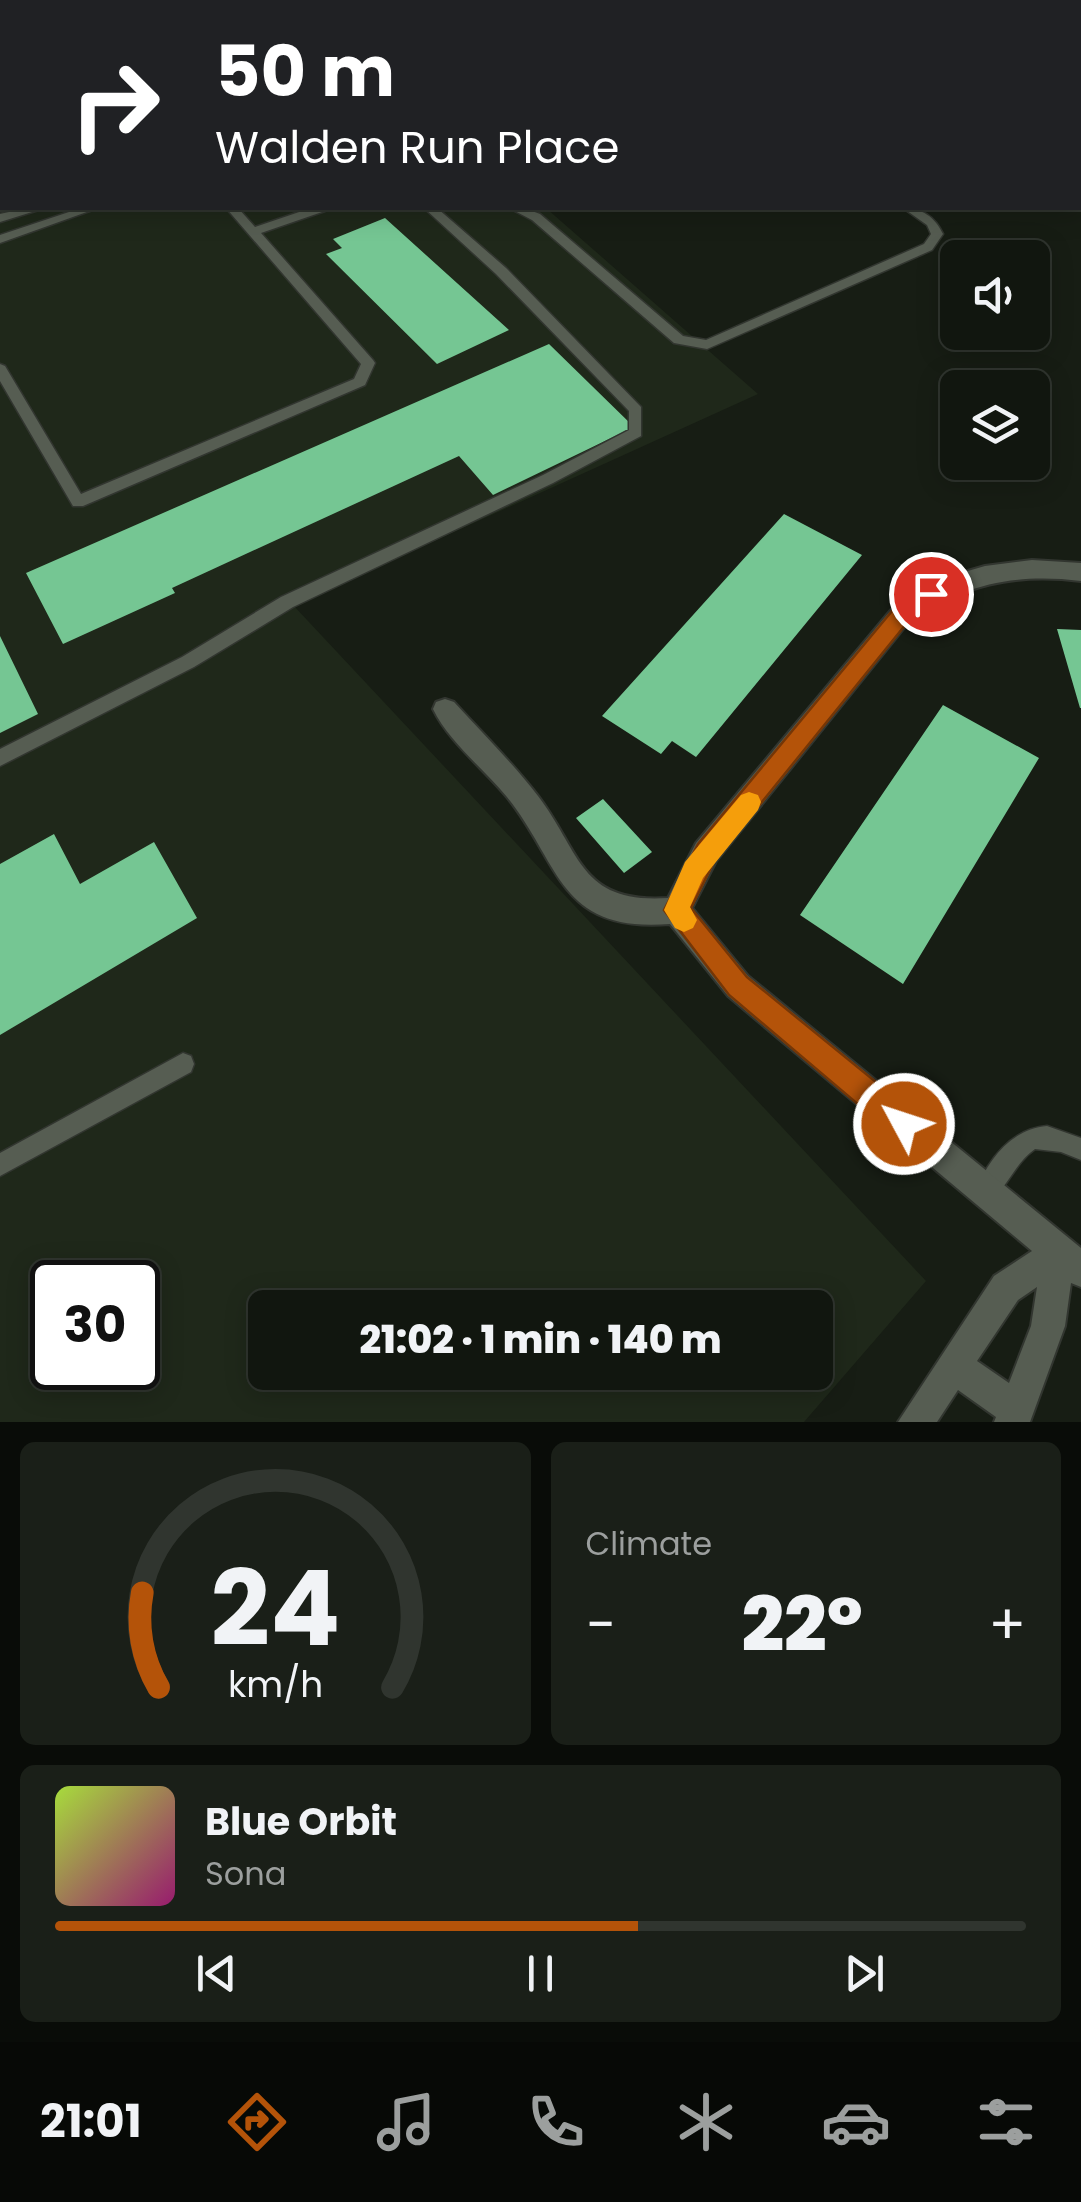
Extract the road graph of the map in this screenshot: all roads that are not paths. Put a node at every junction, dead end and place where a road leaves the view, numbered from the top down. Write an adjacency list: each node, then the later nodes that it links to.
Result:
1 (31, 210): 10 (lane)
2 (86, 210): 12 (lane)
3 (234, 210): 11 (lane)
4 (315, 210): 11 (lane)
5 (432, 210): 16 (lane)
6 (520, 210): 9 (lane)
7 (548, 210): 9 (lane)
8 (912, 210): 9 (lane)
9 (536, 217)
10 (0, 218)
11 (253, 232): 13 (lane)
12 (0, 239)
13 (0, 369)
14 (1081, 572): 17 (street)
15 (446, 709): 17 (street)
16 (0, 758)
17 (676, 910): 21 (street)
18 (182, 1064): 20 (lane)
19 (1081, 1148): 21 (lane)
20 (0, 1165)
21 (986, 1192): 22 (street)
22 (1070, 1262): 23 (street); 24 (street)
23 (953, 1365): 24 (street); 25 (street)
24 (1014, 1416)
25 (916, 1422)

